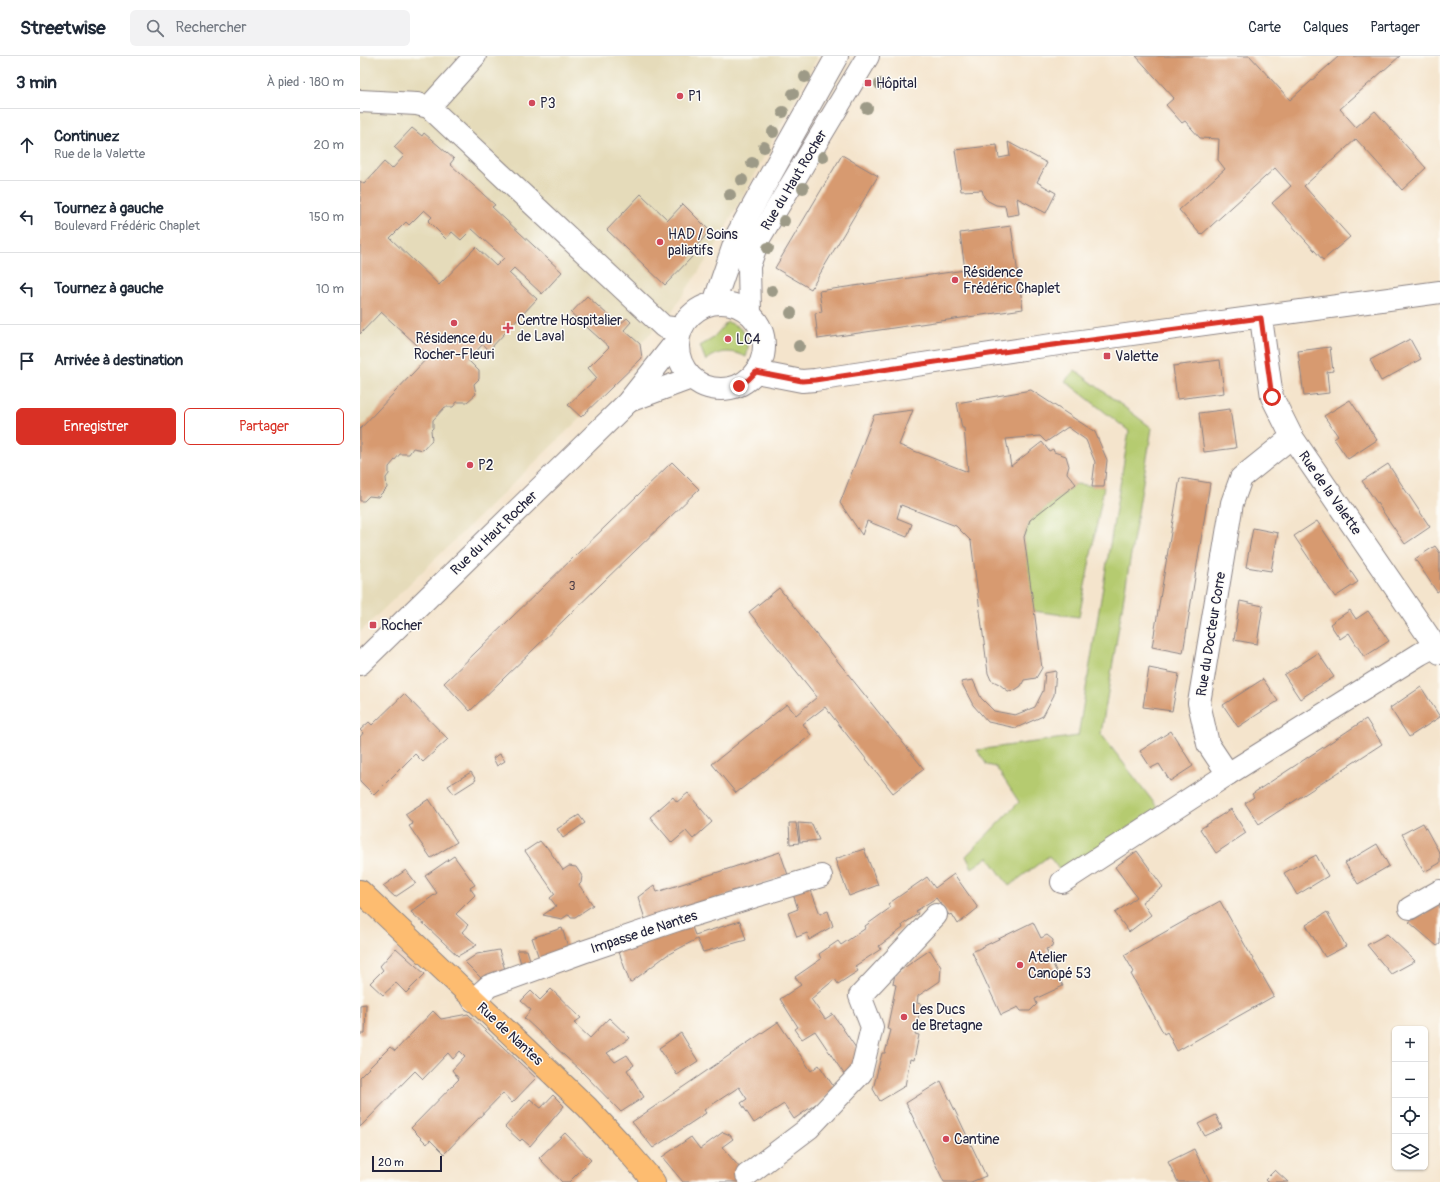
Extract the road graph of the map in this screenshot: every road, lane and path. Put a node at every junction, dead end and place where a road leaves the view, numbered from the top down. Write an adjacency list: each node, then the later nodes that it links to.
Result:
1 (475, 56): 5 (street)
2 (837, 56): 6 (street, Rue du Haut Rocher)
3 (868, 56): 7 (street, Rue du Haut Rocher)
4 (360, 101): 5 (street)
5 (429, 107): 12 (street)
6 (796, 129): 7 (street); 9 (street, Rue du Haut Rocher)
7 (824, 131): 10 (street, Rue du Haut Rocher)
8 (1440, 292): 11 (street)
9 (714, 303): 10 (street); 12 (street)
10 (750, 313): 13 (street)
11 (1261, 318): 13 (street); 16 (street, Rue de la Valette)
12 (680, 334): 14 (street); 15 (street, Rue du Haut Rocher)
13 (756, 372): 14 (street)
14 (691, 378): 15 (street, Rue du Haut Rocher)
15 (628, 402): 18 (street, Rue du Haut Rocher)
16 (1292, 437): 17 (street, Rue de la Valette); 19 (street, Rue du Docteur Corre)
17 (1438, 649): 19 (street)
18 (360, 664)
19 (1228, 774): 21 (street)
20 (821, 876): 26 (street, Impasse de Nantes)
21 (1062, 882)
22 (1440, 890): 24 (street)
23 (360, 892): 26 (main road, Rue de Nantes)
24 (1410, 908)
25 (936, 915): 27 (street)
26 (473, 1000): 28 (main road, Rue de Nantes)
27 (747, 1175)
28 (654, 1182)

